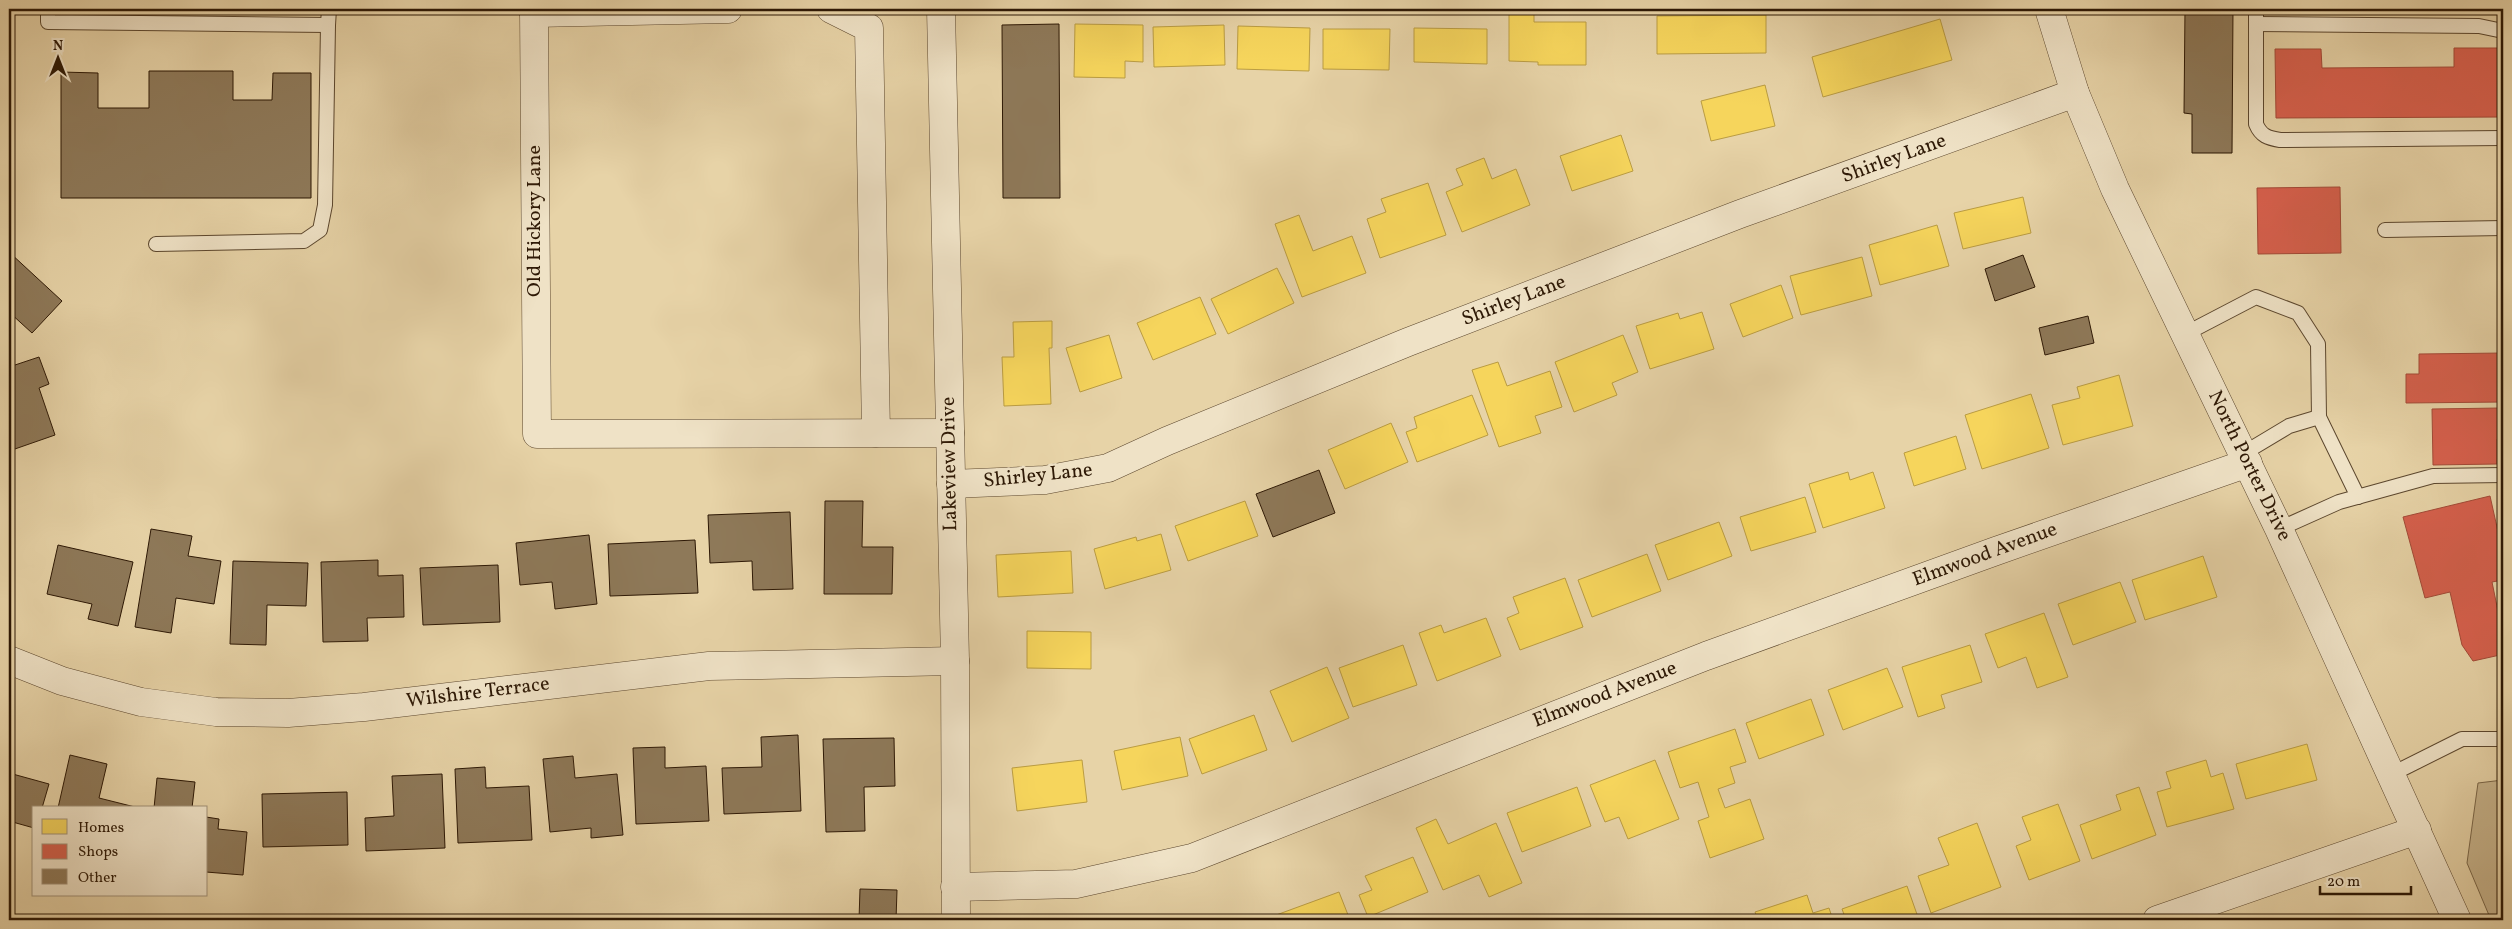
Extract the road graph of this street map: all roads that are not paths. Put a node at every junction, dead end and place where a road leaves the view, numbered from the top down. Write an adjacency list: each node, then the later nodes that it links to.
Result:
1 (48, 9): 10 (lane)
2 (329, 9): 10 (lane)
3 (728, 9): 8 (street)
4 (831, 9): 20 (street)
5 (941, 9): 19 (street, Lakeview Drive)
6 (2050, 9): 12 (street, North Porter Drive)
7 (2256, 9): 9 (lane)
8 (534, 11): 20 (street, Old Hickory Lane)
9 (2256, 24): 11 (lane); 13 (lane)
10 (328, 25): 16 (lane)
11 (2503, 31)
12 (2075, 94): 17 (street, North Porter Drive); 23 (street, Shirley Lane)
13 (2503, 138)
14 (2503, 228): 15 (lane)
15 (2385, 230)
16 (156, 244)
17 (2185, 334): 18 (lane); 21 (street, North Porter Drive)
18 (2319, 417): 21 (lane); 24 (lane)
19 (950, 432): 20 (street); 23 (street, Lakeview Drive)
20 (876, 433)
21 (2246, 458): 25 (street, North Porter Drive); 31 (street, Elmwood Avenue)
22 (2503, 475): 24 (lane)
23 (951, 484): 27 (street, Lakeview Drive)
24 (2358, 497): 25 (lane)
25 (2279, 529): 29 (street, North Porter Drive)
26 (9, 660): 27 (street, Wilshire Terrace)
27 (954, 662): 31 (street, Lakeview Drive)
28 (2503, 738): 29 (lane)
29 (2392, 774): 30 (street, North Porter Drive)
30 (2417, 830): 33 (street); 34 (street, North Porter Drive)
31 (955, 887): 32 (street, Lakeview Drive)
32 (956, 920)
33 (2157, 920)
34 (2457, 920)

